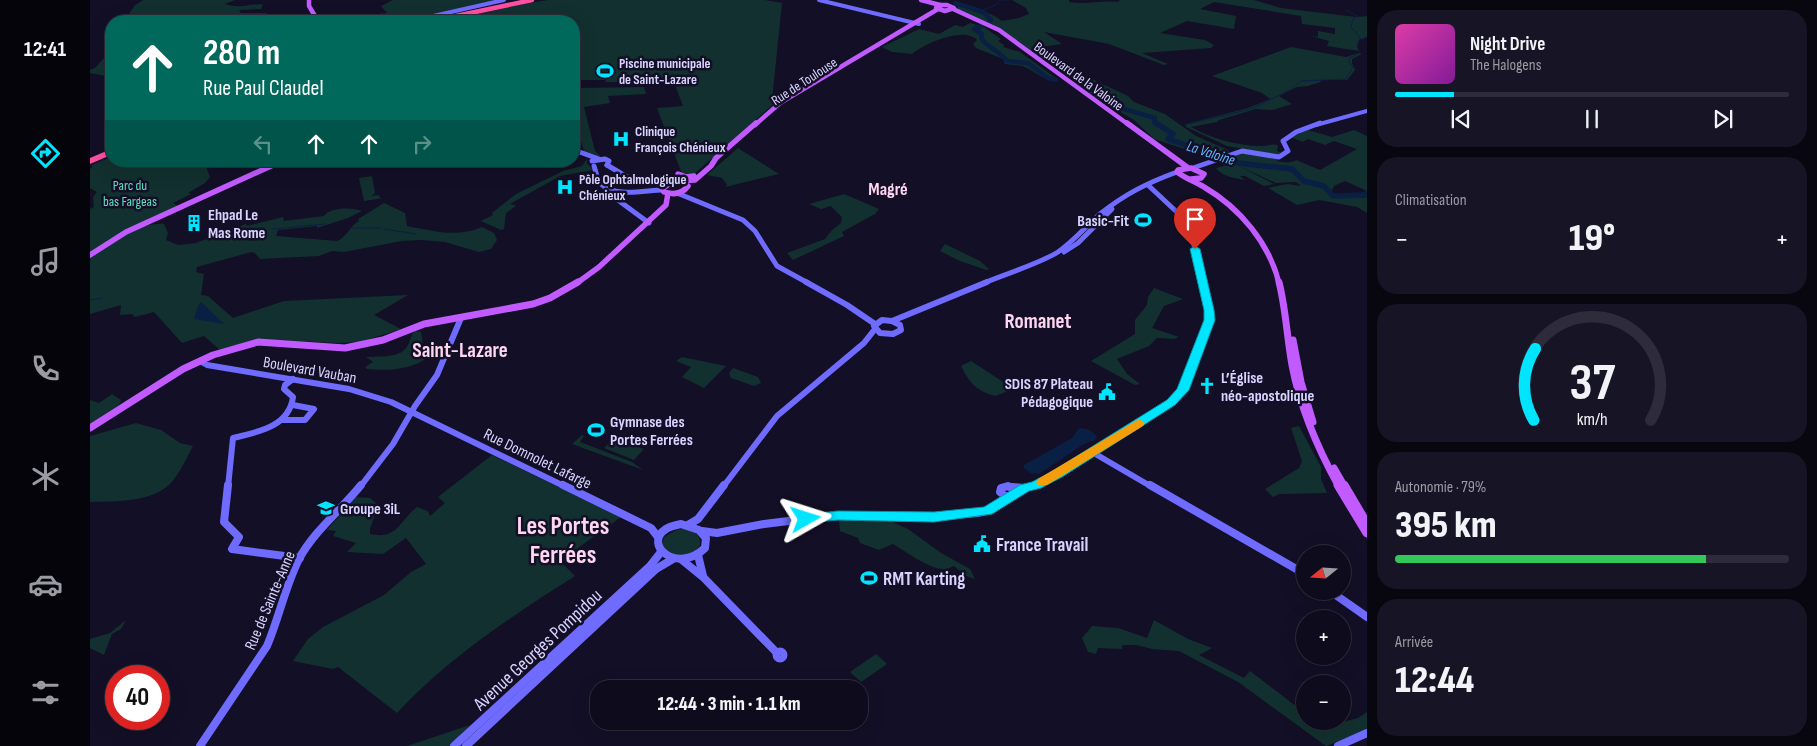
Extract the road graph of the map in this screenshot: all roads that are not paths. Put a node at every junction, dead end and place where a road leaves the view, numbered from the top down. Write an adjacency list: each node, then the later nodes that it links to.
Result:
1 (308, 0): 10 (main road)
2 (504, 0): 11 (street)
3 (524, 0): 12 (highway)
4 (532, 0): 13 (highway)
5 (819, 0): 14 (street)
6 (921, 0): 8 (main road)
7 (953, 5): 8 (main road); 9 (main road, Rue de Toulouse); 26 (main road, Boulevard de la Valoine)
8 (939, 6): 9 (main road, Rue de Toulouse); 14 (main road, Rue de Toulouse)
9 (945, 10): 14 (main road, Rue de Toulouse); 27 (main road, Boulevard de la Valoine)
10 (312, 15)
11 (437, 15)
12 (454, 15)
13 (461, 15)
14 (917, 23): 15 (main road, Rue de Toulouse)
15 (872, 50): 21 (main road, Rue de Toulouse); 32 (main road, Rue de Toulouse)
16 (1367, 111): 28 (street)
17 (580, 152): 18 (street)
18 (588, 155): 20 (street); 23 (street)
19 (105, 157): 22 (highway)
20 (599, 159): 23 (street); 24 (street)
21 (712, 162): 29 (main road); 32 (main road, Rue de Toulouse)
22 (90, 163)
23 (593, 163): 24 (street); 34 (street)
24 (607, 165): 31 (street)
25 (269, 167): 40 (main road)
26 (1190, 168): 27 (main road); 28 (main road)
27 (1179, 170): 30 (main road, Boulevard de la Valoine); 41 (street)
28 (1202, 172): 30 (main road); 62 (main road)
29 (678, 174)
30 (1188, 178): 33 (street); 66 (main road, Boulevard de la Valoine)
31 (666, 184): 32 (main road); 36 (main road)
32 (685, 186): 36 (main road); 38 (street)
33 (1149, 186): 41 (street); 57 (street)
34 (605, 187): 35 (street); 37 (street)
35 (617, 190): 36 (street); 37 (street)
36 (670, 193): 38 (street); 39 (main road)
37 (614, 196): 39 (street)
38 (688, 197): 43 (street)
39 (651, 221): 44 (main road)
40 (90, 255)
41 (999, 276): 42 (street)
42 (916, 312): 46 (street); 47 (street)
43 (866, 317): 45 (street); 48 (street)
44 (461, 318): 51 (main road); 54 (street, Rue de Sainte-Anne)
45 (882, 320): 46 (street); 48 (street)
46 (892, 320): 47 (street)
47 (900, 325): 49 (street)
48 (875, 327): 49 (street); 50 (street)
49 (886, 334): 50 (street)
50 (864, 343): 60 (street)
51 (200, 360): 52 (street, Boulevard Vauban); 56 (main road)
52 (293, 380): 53 (street); 54 (street, Boulevard Vauban)
53 (293, 405): 55 (street); 55 (street)
54 (412, 411): 63 (street, Rue Domnolet Lafarge); 72 (street, Rue de Sainte-Anne)
55 (282, 420): 72 (street)
56 (90, 428)
57 (1092, 452): 58 (street); 74 (street)
58 (1013, 492): 59 (street); 59 (street)
59 (1000, 501): 67 (street)
60 (698, 519): 61 (street); 65 (street)
61 (688, 524): 64 (street); 65 (street)
62 (1367, 524)
63 (651, 528): 64 (street, Rue Domnolet Lafarge); 68 (street, Rue Domnolet Lafarge)
64 (667, 528): 68 (street)
65 (701, 530): 67 (street); 69 (street)
66 (1367, 532)
67 (717, 533): 69 (street)
68 (658, 537): 70 (street)
69 (707, 542): 71 (street)
70 (661, 552): 73 (street); 81 (street, Avenue Georges Pompidou)
71 (698, 555): 73 (street); 75 (street)
72 (300, 558): 80 (street, Rue de Sainte-Anne)
73 (677, 559): 75 (street); 82 (street, Avenue Georges Pompidou)
74 (1296, 569)
75 (704, 578): 78 (street)
76 (1343, 600): 77 (street)
77 (1367, 617)
78 (777, 652)
79 (1367, 734): 83 (street)
80 (200, 746)
81 (454, 746)
82 (466, 746)
83 (1338, 746)

